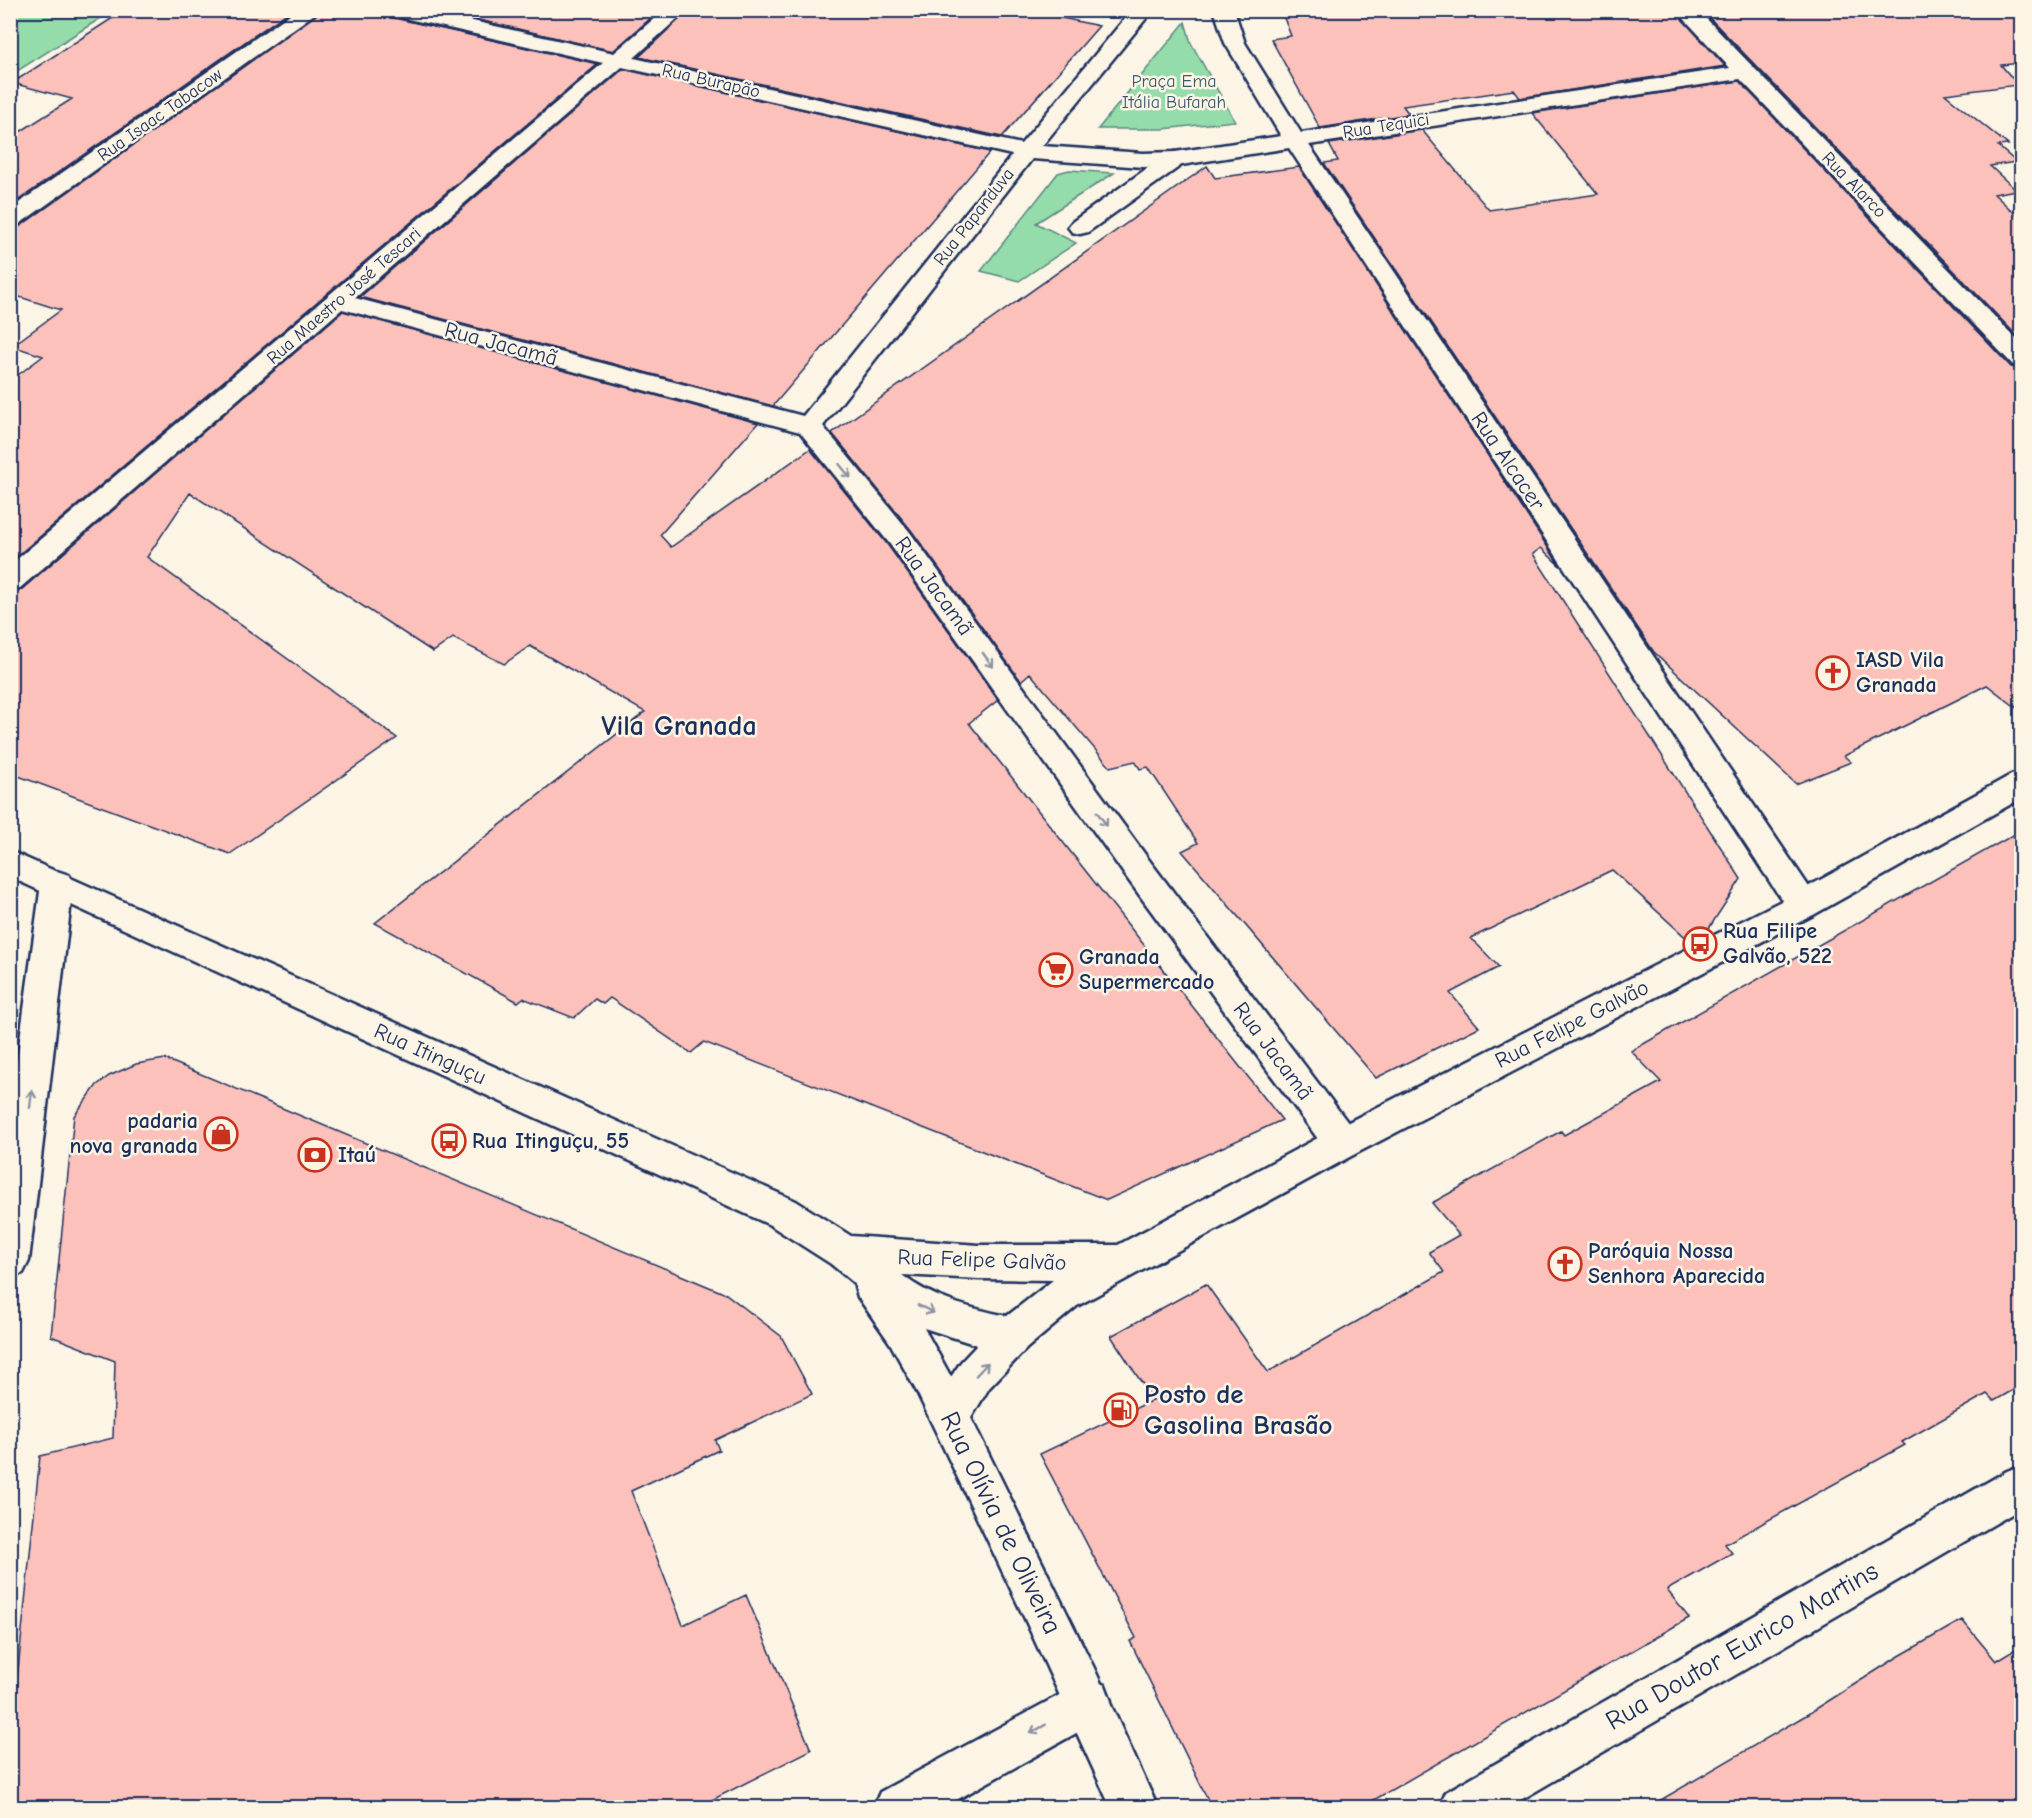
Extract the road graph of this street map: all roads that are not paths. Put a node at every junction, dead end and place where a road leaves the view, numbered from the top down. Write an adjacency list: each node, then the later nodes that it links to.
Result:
1 (310, 10): 12 (street, Rua Isaac Tabacow)
2 (395, 10): 7 (street, Rua Burapão)
3 (677, 10): 7 (street, Rua Maestro José Tescari)
4 (1143, 10): 10 (street, Rua Papanduva)
5 (1224, 10): 9 (street, Rua Alcacer)
6 (1686, 10): 8 (street, Rua Alarco)
7 (619, 60): 10 (street, Rua Burapão); 14 (street, Rua Maestro José Tescari)
8 (1744, 72): 9 (street, Rua Tequici); 15 (street, Rua Alarco)
9 (1294, 139): 11 (street, Rua Tequici); 21 (street, Rua Alcacer)
10 (1026, 152): 11 (street, Rua Tequici); 16 (street, Rua Papanduva)
11 (1175, 159): 13 (street)
12 (10, 220)
13 (1080, 227)
14 (338, 301): 16 (street, Rua Jacamã); 17 (street, Rua Maestro José Tescari)
15 (2022, 360)
16 (809, 426): 22 (street, Rua Jacamã, one-way to 22)
17 (10, 581)
18 (2022, 783): 21 (street, Rua Felipe Galvão)
19 (10, 863): 20 (street, Rua Itinguçu)
20 (57, 884): 23 (street, Rua Itinguçu); 24 (street, one-way to 20)
21 (1803, 905): 22 (street, Rua Felipe Galvão)
22 (1342, 1143): 25 (street, Rua Felipe Galvão)
23 (844, 1252): 25 (street, Rua Felipe Galvão); 26 (street, one-way to 26); 27 (street, Rua Olívia de Oliveira)
24 (10, 1261)
25 (1120, 1261): 26 (street, Rua Felipe Galvão)
26 (1013, 1335): 27 (street, Rua Felipe Galvão, one-way to 26)
27 (949, 1417): 29 (street, Rua Olívia de Oliveira)
28 (2022, 1485): 32 (street, Rua Doutor Eurico Martins)
29 (1089, 1701): 30 (street, one-way to 30); 31 (street, Rua Olívia de Oliveira)
30 (896, 1808)
31 (1135, 1808)
32 (1462, 1808)

